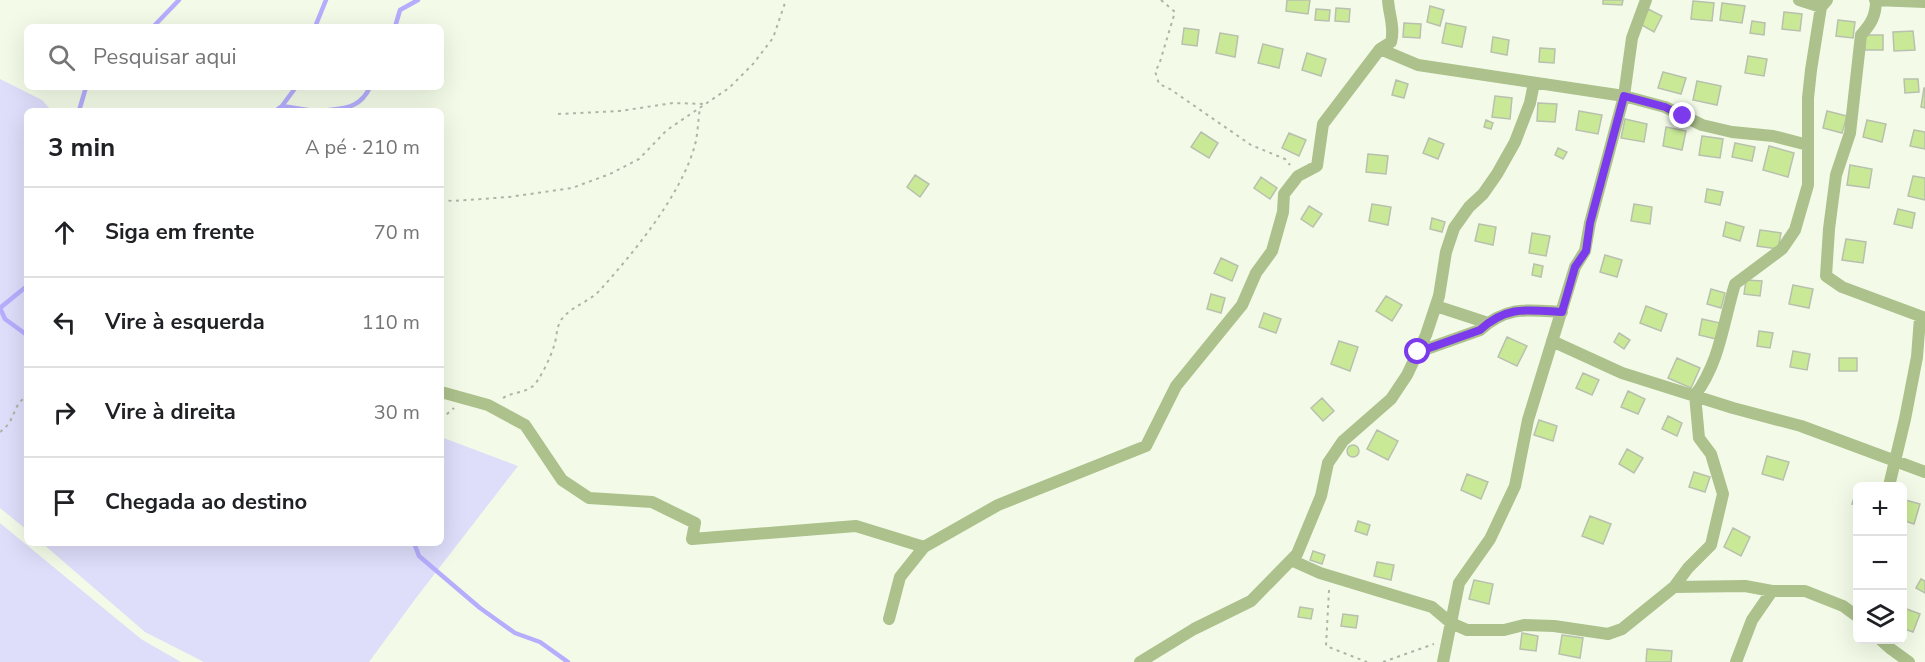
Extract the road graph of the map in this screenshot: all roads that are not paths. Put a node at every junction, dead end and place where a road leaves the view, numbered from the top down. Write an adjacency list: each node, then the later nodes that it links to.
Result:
1 (1388, 0): 7 (street)
2 (1646, 0): 9 (street)
3 (1799, 0): 5 (street)
4 (1876, 0): 6 (street); 13 (street)
5 (1824, 3): 10 (street)
6 (1925, 3)
7 (1380, 49): 8 (street); 22 (street)
8 (1534, 83): 9 (street); 11 (street)
9 (1624, 96): 10 (street); 12 (street)
10 (1808, 145): 18 (street)
11 (1436, 306): 14 (street); 16 (street)
12 (1562, 312): 14 (street); 15 (street)
13 (1923, 318): 19 (street)
14 (1488, 323): 16 (street)
15 (1552, 341): 18 (street); 28 (street)
16 (1418, 352): 23 (street)
17 (444, 393): 22 (street)
18 (1695, 396): 19 (street); 24 (street)
19 (1894, 460): 20 (street); 21 (street)
20 (1925, 472)
21 (1890, 482)
22 (924, 548): 27 (street)
23 (1291, 560): 28 (street); 30 (street)
24 (1674, 587): 25 (street); 28 (street)
25 (1772, 591): 26 (street); 32 (street)
26 (1853, 614)
27 (889, 619)
28 (1451, 623): 31 (street)
29 (1886, 644): 33 (street)
30 (1140, 662)
31 (1443, 662)
32 (1736, 662)
33 (1910, 662)

